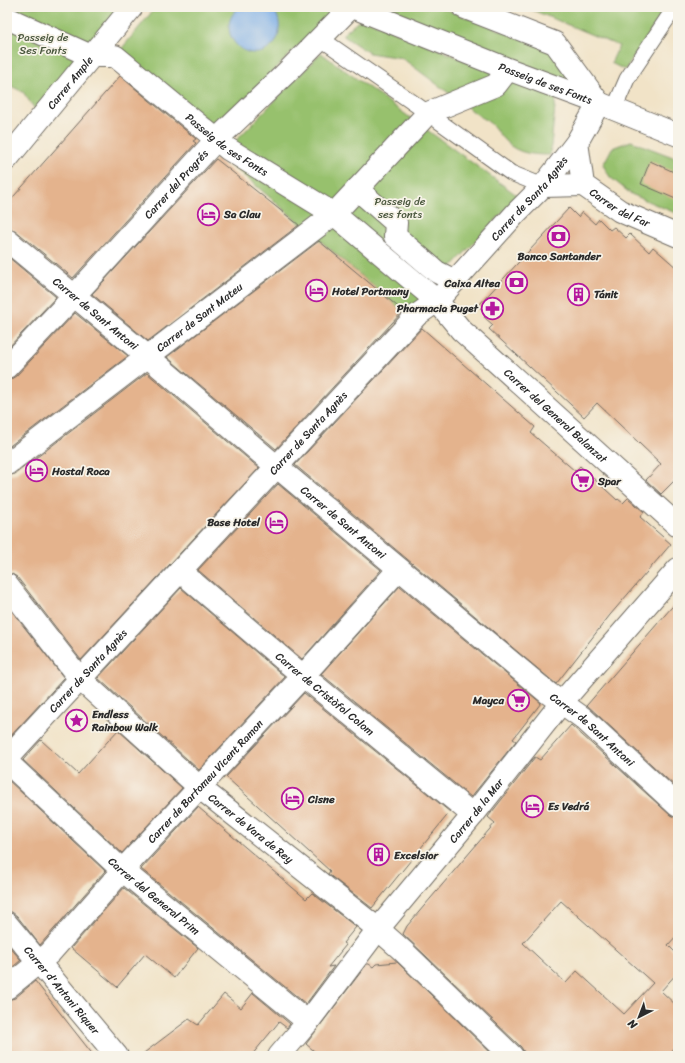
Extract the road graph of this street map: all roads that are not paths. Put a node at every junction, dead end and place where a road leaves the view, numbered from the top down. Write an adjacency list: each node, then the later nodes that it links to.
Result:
1 (132, 7): 7 (street, Carrer Ample)
2 (352, 7): 6 (street, Carrer del Progrés); 9 (street, Passeig de ses Fonts)
3 (463, 7): 9 (street, Passeig de ses Fonts)
4 (675, 7): 9 (lane)
5 (7, 18): 7 (street)
6 (320, 38): 10 (lane); 12 (street, Carrer del Progrés)
7 (91, 56): 12 (street, Passeig de ses Fonts); 14 (street, Carrer Ample)
8 (503, 76): 10 (street)
9 (607, 106): 11 (street); 13 (street, Carrer de Santa Agnès)
10 (428, 113): 16 (lane); 17 (street, Carrer de Sant Mateu)
11 (678, 135)
12 (216, 140): 18 (street, Passeig de ses Fonts); 22 (street, Carrer del Progrés)
13 (577, 142): 15 (street, Carrer del Far); 16 (street, Carrer de Santa Agnès)
14 (7, 158)
15 (582, 185): 16 (street); 19 (street, Carrer del Far)
16 (543, 186): 21 (street, Carrer de Santa Agnès)
17 (357, 189): 18 (street, Carrer de Sant Mateu); 21 (street)
18 (334, 214): 23 (street, Passeig de ses Fonts); 24 (street, Carrer de Sant Mateu)
19 (678, 236)
20 (7, 240): 22 (street, Carrer de Sant Antoni)
21 (455, 280): 23 (street, Carrer de Santa Agnès)
22 (74, 296): 24 (street, Carrer de Sant Antoni); 25 (street, Carrer del Progrés)
23 (438, 301): 27 (street, Carrer de Santa Agnès); 28 (street, Carrer del General Balanzat)
24 (147, 356): 26 (street, Carrer de Sant Mateu); 27 (street, Carrer de Sant Antoni)
25 (7, 367)
26 (7, 464)
27 (276, 466): 29 (street, Carrer de Sant Antoni); 31 (street, Carrer de Santa Agnès)
28 (678, 526)
29 (399, 569): 33 (street, Carrer de Bartomeu Vicent Ramon); 35 (street, Carrer de Sant Antoni)
30 (678, 569): 35 (street, Carrer de la Mar)
31 (180, 570): 33 (street, Carrer de Cristòfol Colom); 34 (street, Carrer de Santa Agnès)
32 (7, 585): 34 (street, Carrer de Vara de Rey)
33 (303, 676): 38 (street, Carrer de Bartomeu Vicent Ramon); 40 (street, Carrer de Cristòfol Colom)
34 (80, 679): 36 (street, Carrer de Santa Agnès); 38 (street, Carrer de Vara de Rey)
35 (562, 702): 39 (street, Carrer de Sant Antoni); 40 (street, Carrer de la Mar)
36 (7, 758)
37 (7, 762): 41 (street, Carrer del General Prim)
38 (199, 787): 41 (street, Carrer de Bartomeu Vicent Ramon); 43 (street, Carrer de Vara de Rey)
39 (678, 806)
40 (473, 815): 43 (street, Carrer de la Mar)
41 (122, 870): 44 (street, Carrer de Bartomeu Vicent Ramon); 46 (street, Carrer del General Prim)
42 (7, 924): 44 (street, Carrer d'Antoni Riquer)
43 (378, 929): 46 (street, Carrer de la Mar); 49 (street, Carrer de Vara de Rey)
44 (39, 962): 45 (street, Carrer de Bartomeu Vicent Ramon); 47 (street, Carrer d'Antoni Riquer)
45 (7, 988)
46 (308, 1022): 48 (street, Carrer de la Mar)
47 (117, 1056)
48 (279, 1056)
49 (512, 1056)

